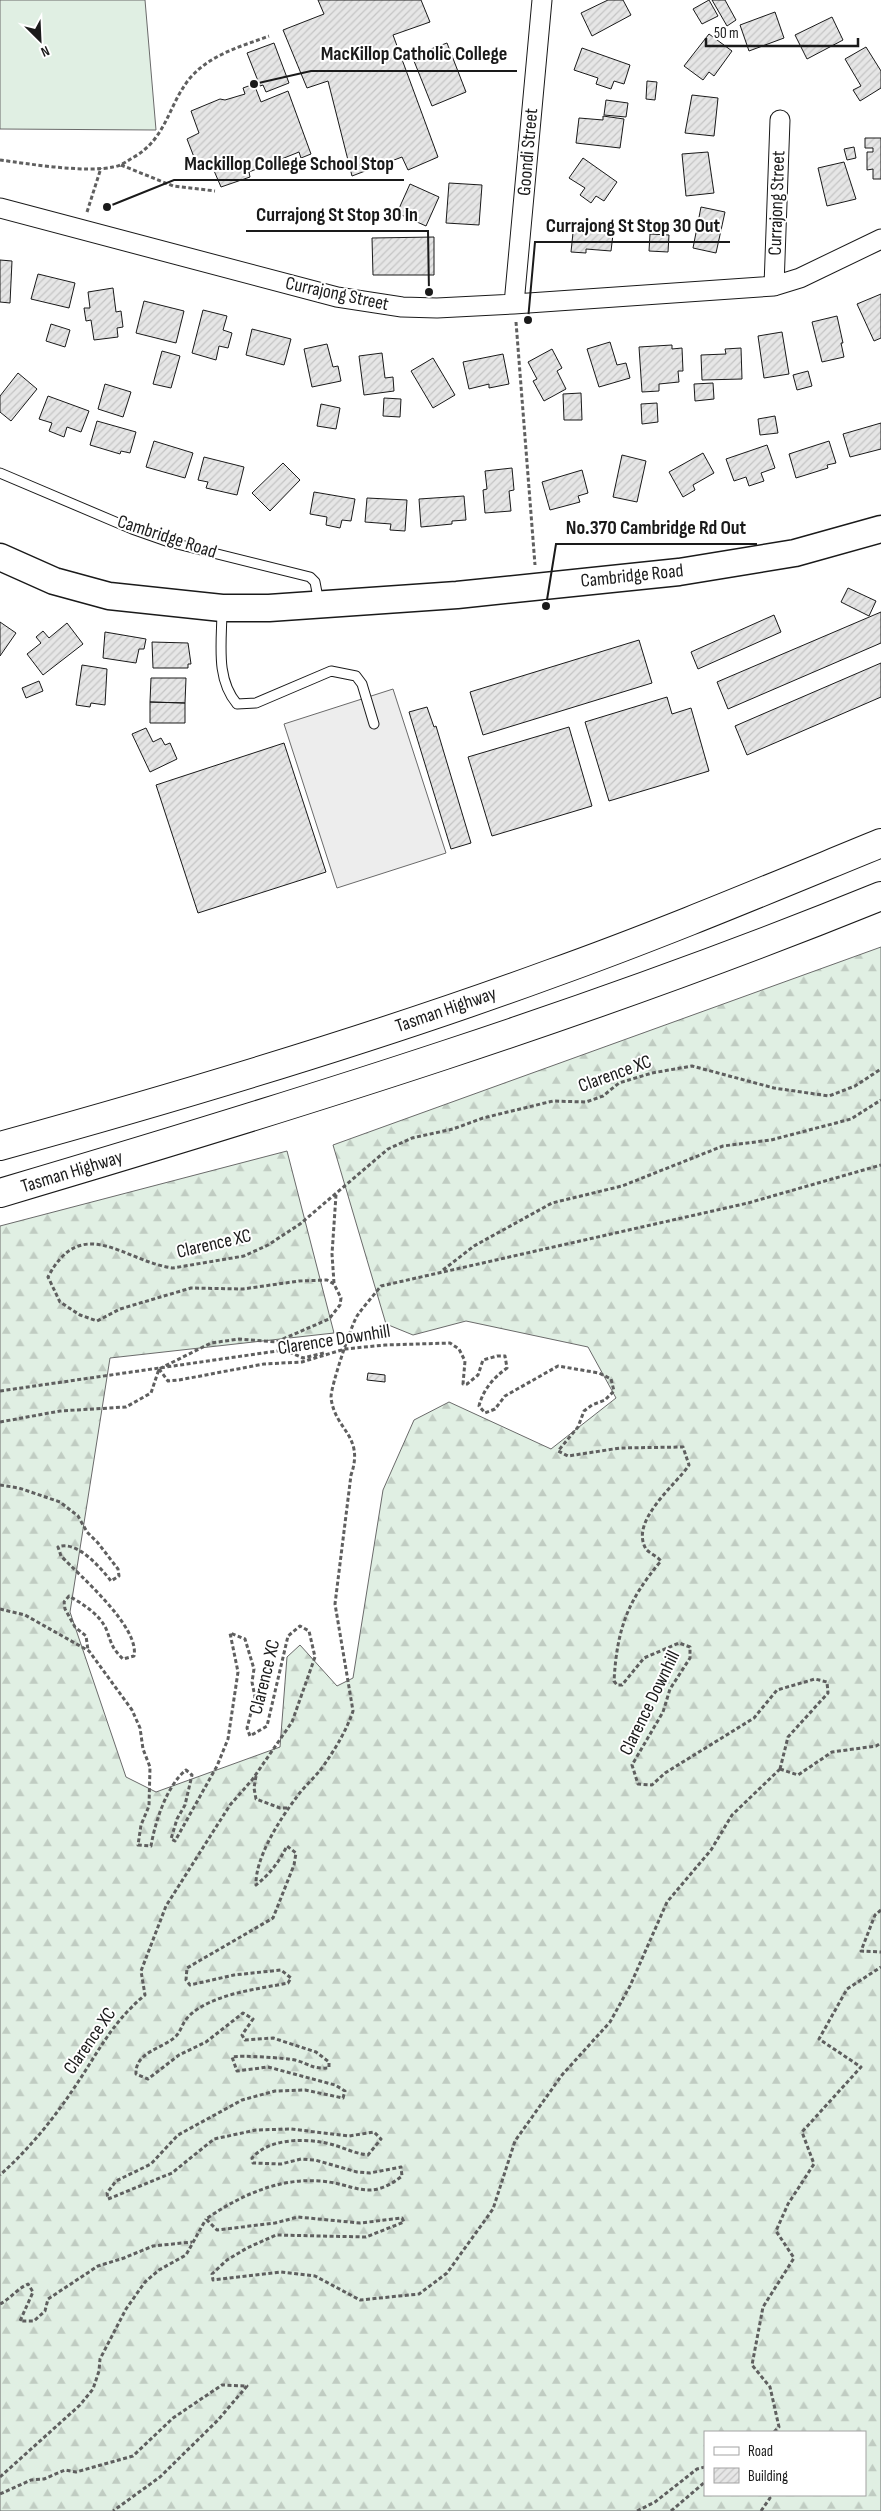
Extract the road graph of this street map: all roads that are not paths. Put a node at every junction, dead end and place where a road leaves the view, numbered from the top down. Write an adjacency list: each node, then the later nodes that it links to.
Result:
1 (542, 0): 6 (street, Goondi Street)
2 (780, 120): 5 (street, Currajong Street)
3 (0, 208): 6 (street, Currajong Street)
4 (881, 239): 5 (street, Currajong Street)
5 (774, 286): 6 (street, Currajong Street)
6 (514, 304)
7 (0, 473): 10 (lane, Cambridge Road)
8 (881, 529): 10 (main road, Cambridge Road)
9 (0, 557): 11 (main road, Cambridge Road)
10 (319, 605): 11 (main road, Cambridge Road)
11 (222, 608): 12 (lane)
12 (374, 724)
13 (881, 843): 15 (highway, Tasman Highway)
14 (881, 896): 16 (highway, Tasman Highway)
15 (0, 1146)
16 (0, 1193)

